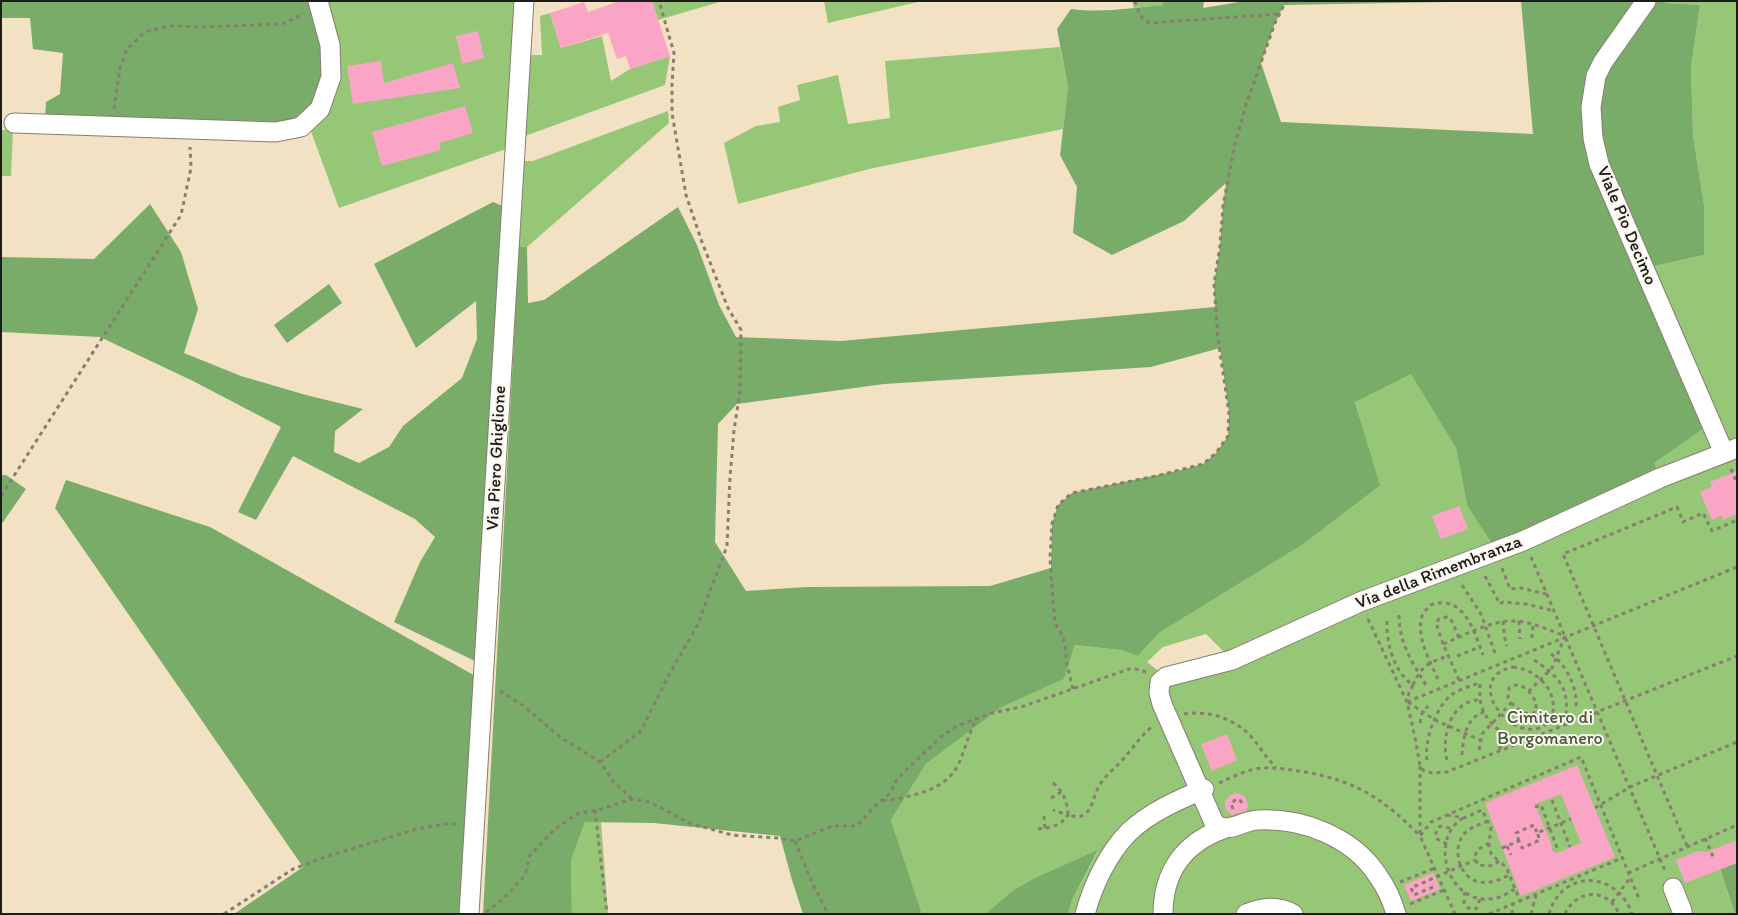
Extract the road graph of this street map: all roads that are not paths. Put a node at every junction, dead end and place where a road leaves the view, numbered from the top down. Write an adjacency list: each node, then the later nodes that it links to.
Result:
1 (524, 1): 10 (street, Via Piero Ghiglione)
2 (1646, 1): 5 (street, Viale Pio Decimo)
3 (318, 2): 4 (street)
4 (14, 123)
5 (1730, 450): 6 (street, Via della Rimembranza)
6 (1201, 790): 7 (street); 11 (street)
7 (1223, 830): 9 (street); 12 (street)
8 (1673, 888): 15 (street)
9 (1400, 910)
10 (469, 914)
11 (1085, 914)
12 (1163, 914)
13 (1246, 914): 14 (street)
14 (1293, 914)
15 (1682, 914)

